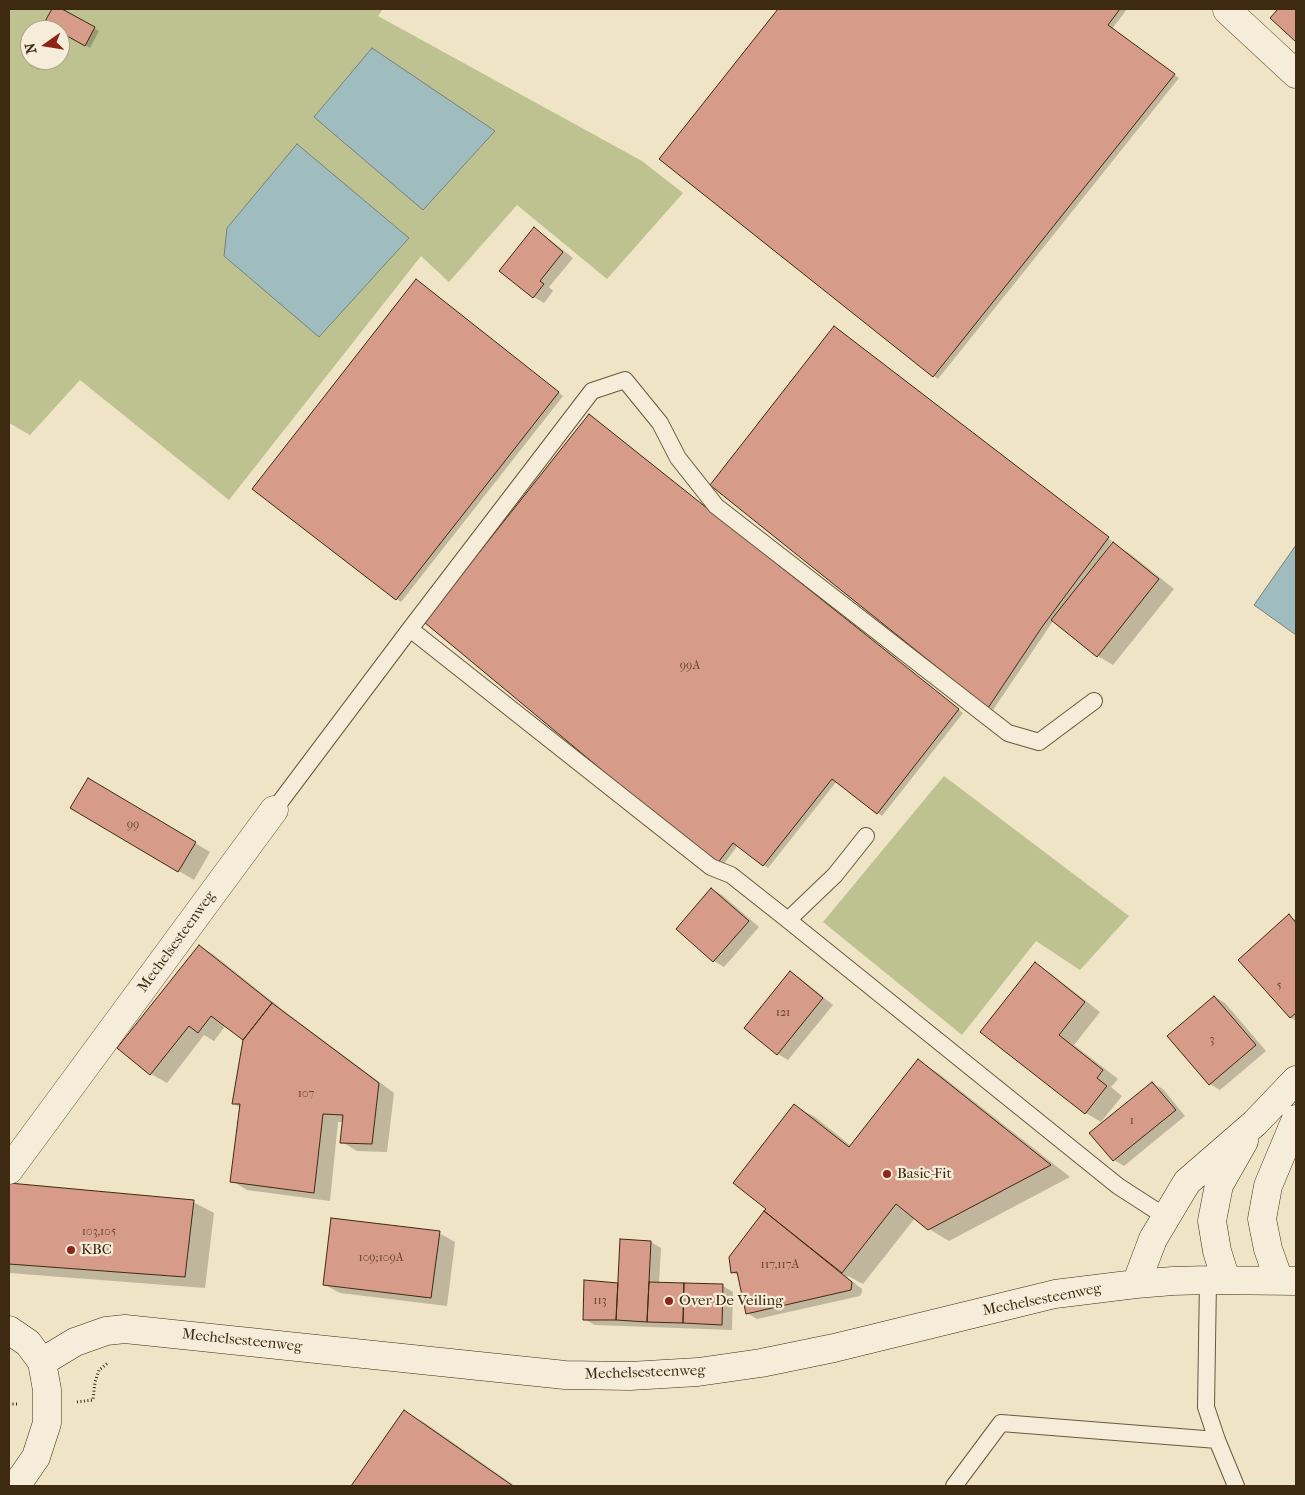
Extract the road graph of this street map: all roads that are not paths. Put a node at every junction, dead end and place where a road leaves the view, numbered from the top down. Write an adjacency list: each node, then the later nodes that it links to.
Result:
1 (1227, 10): 2 (street)
2 (1296, 74)
3 (410, 629): 4 (lane); 5 (lane); 7 (lane)
4 (1094, 701)
5 (274, 810): 11 (street, Mechelsesteenweg)
6 (866, 836): 7 (lane)
7 (788, 920): 12 (lane)
8 (1296, 1080): 10 (street)
9 (1296, 1119): 14 (street)
10 (1255, 1123): 12 (street); 13 (street)
11 (9, 1170)
12 (1166, 1217): 15 (street)
13 (1218, 1280): 14 (street, Mechelsesteenweg); 15 (street, Mechelsesteenweg); 18 (lane)
14 (1288, 1280)
15 (1136, 1284): 17 (street, Mechelsesteenweg)
16 (9, 1330): 17 (street)
17 (42, 1362): 19 (street)
18 (1217, 1440): 20 (lane); 21 (lane)
19 (20, 1485)
20 (954, 1486)
21 (1236, 1486)

